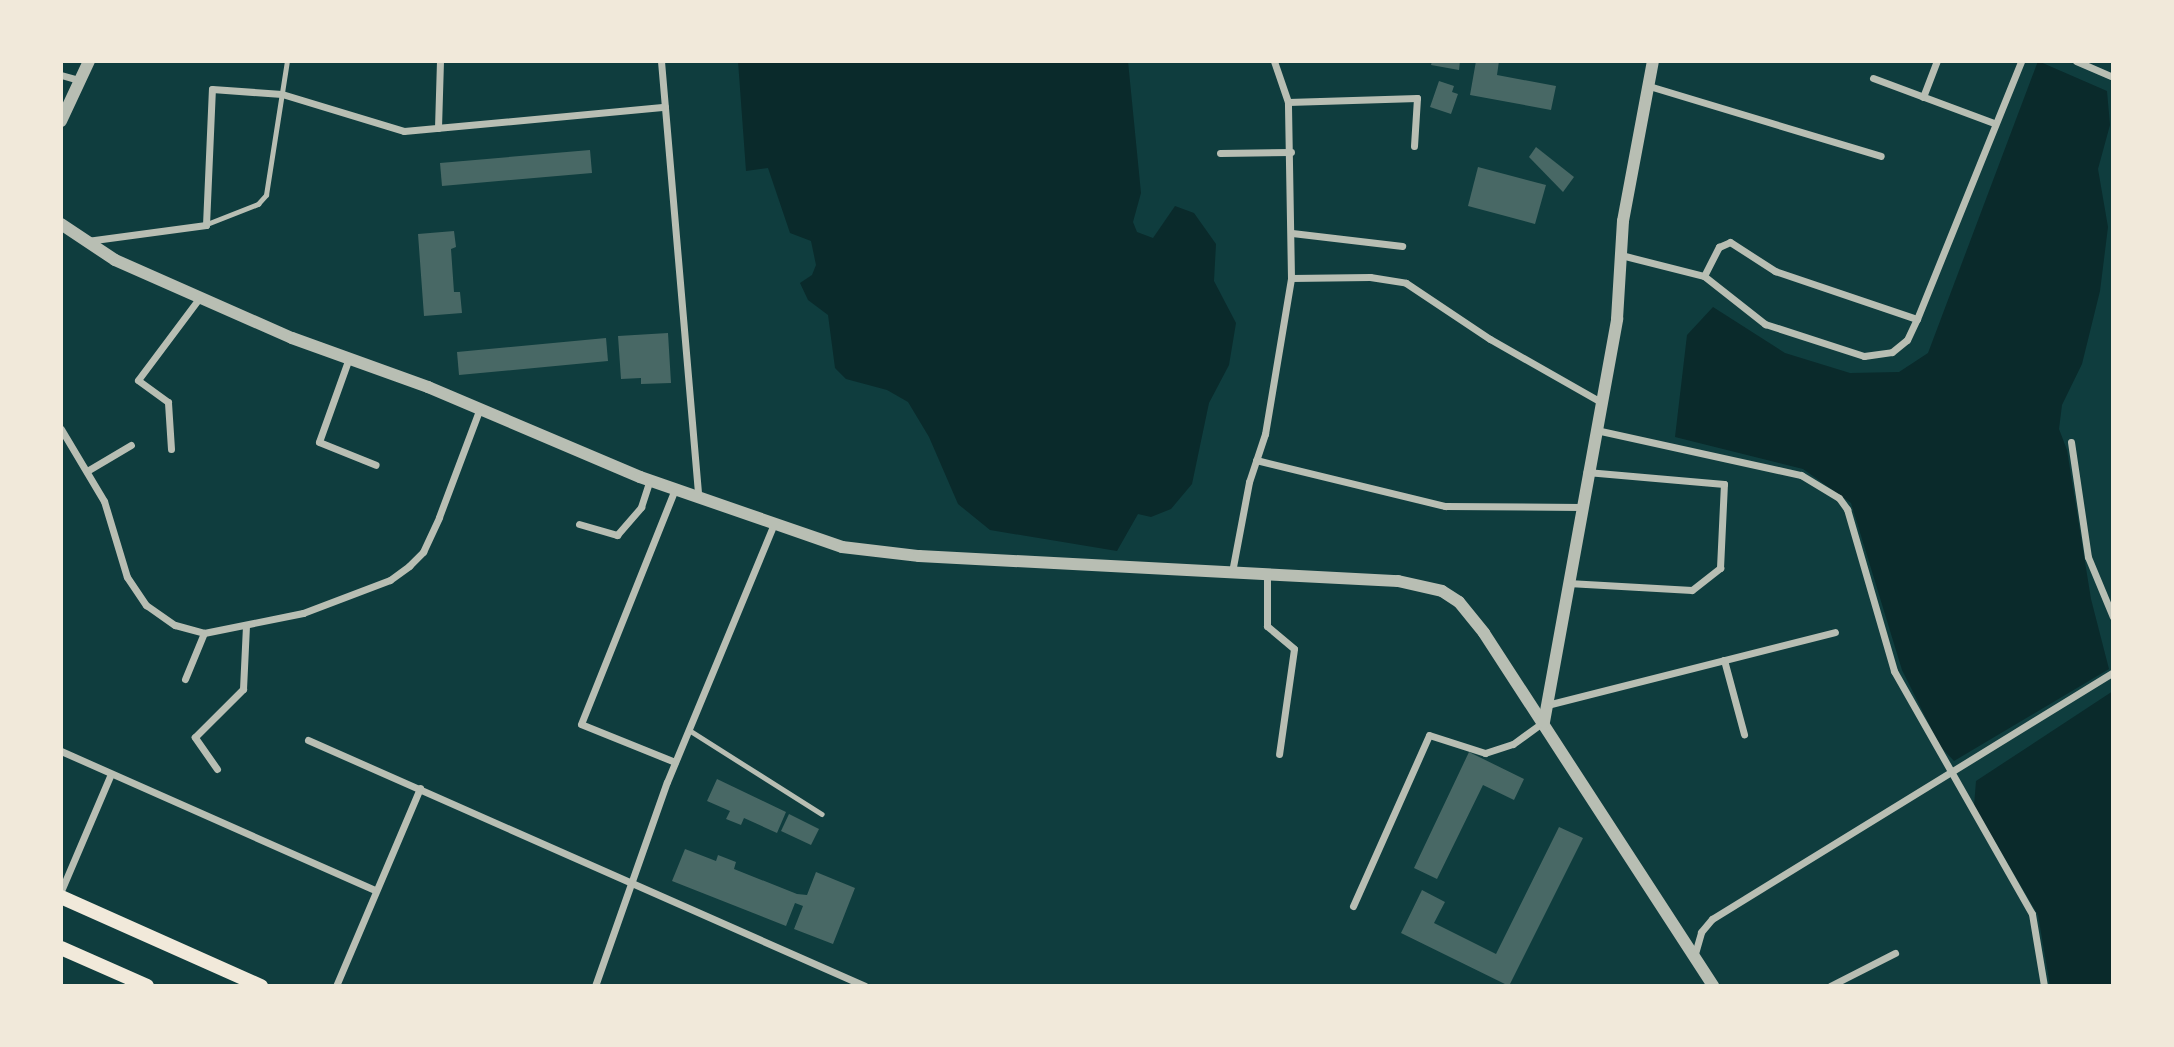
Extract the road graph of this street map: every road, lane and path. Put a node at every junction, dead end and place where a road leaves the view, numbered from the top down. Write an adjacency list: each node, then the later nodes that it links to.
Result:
1 (89, 61): 13 (street)
2 (287, 61): 15 (lane)
3 (440, 61): 21 (street)
4 (661, 61): 18 (street)
5 (1274, 61): 17 (street)
6 (1653, 61): 14 (street)
7 (1937, 61): 16 (street)
8 (2021, 61): 20 (street)
9 (2076, 61): 11 (street)
10 (61, 75): 13 (street)
11 (2113, 77)
12 (1873, 78): 16 (street)
13 (79, 80): 19 (street)
14 (1649, 86): 25 (street); 31 (street)
15 (282, 94): 21 (street); 27 (lane); 27 (street)
16 (1923, 97): 20 (street)
17 (1288, 102): 22 (street); 23 (street)
18 (665, 107): 21 (street); 50 (street)
19 (61, 121)
20 (1994, 123): 35 (street)
21 (438, 128)
22 (1414, 146)
23 (1291, 152): 24 (street); 28 (street)
24 (1220, 153)
25 (1881, 156)
26 (61, 225): 29 (street)
27 (206, 225): 29 (street)
28 (1292, 233): 30 (street); 33 (street)
29 (87, 241): 34 (street)
30 (1402, 246)
31 (1621, 256): 32 (street); 37 (street)
32 (1703, 276): 35 (street); 35 (street)
33 (1291, 278): 37 (street); 44 (street)
34 (200, 297): 36 (street); 43 (street)
35 (1917, 319)
36 (349, 358): 38 (street); 45 (street)
37 (1601, 402): 40 (street)
38 (480, 408): 48 (street); 58 (street)
39 (61, 429): 46 (street)
40 (1595, 430): 47 (street); 73 (street)
41 (2071, 442): 57 (street)
42 (131, 445): 46 (street)
43 (172, 449)
44 (1256, 460): 51 (street); 54 (street)
45 (376, 465)
46 (88, 471): 60 (street)
47 (1586, 472): 51 (street); 56 (street)
48 (650, 480): 49 (street); 52 (street)
49 (676, 489): 50 (street); 71 (street)
50 (698, 497): 53 (street)
51 (1581, 507): 56 (street)
52 (579, 524)
53 (774, 524): 54 (street); 66 (street)
54 (1233, 572): 55 (street)
55 (1267, 574): 65 (street); 70 (street)
56 (1568, 583): 64 (street)
57 (2113, 617)
58 (246, 625): 60 (street); 72 (street)
59 (1835, 632): 61 (street)
60 (204, 634): 63 (street)
61 (1724, 660): 64 (street); 67 (street)
62 (2113, 672): 73 (street)
63 (184, 679)
64 (1548, 705): 65 (street)
65 (1544, 722): 81 (street); 84 (street)
66 (689, 730): 71 (street); 76 (lane)
67 (1744, 734)
68 (308, 740): 75 (street)
69 (61, 751): 74 (street)
70 (1279, 754)
71 (675, 762): 77 (street)
72 (217, 769)
73 (1948, 771): 84 (street); 92 (street)
74 (111, 774): 78 (street); 79 (street)
75 (420, 788): 77 (street); 78 (street)
76 (822, 814)
77 (630, 883): 88 (street); 89 (street)
78 (374, 890): 87 (street)
79 (61, 891)
80 (61, 897): 86 (main road)
81 (1353, 906)
82 (61, 948): 85 (main road)
83 (1895, 953): 91 (street)
84 (1694, 957): 90 (street)
85 (146, 986)
86 (261, 986)
87 (336, 986)
88 (595, 986)
89 (865, 986)
90 (1713, 986)
91 (1830, 986)
92 (2044, 986)

